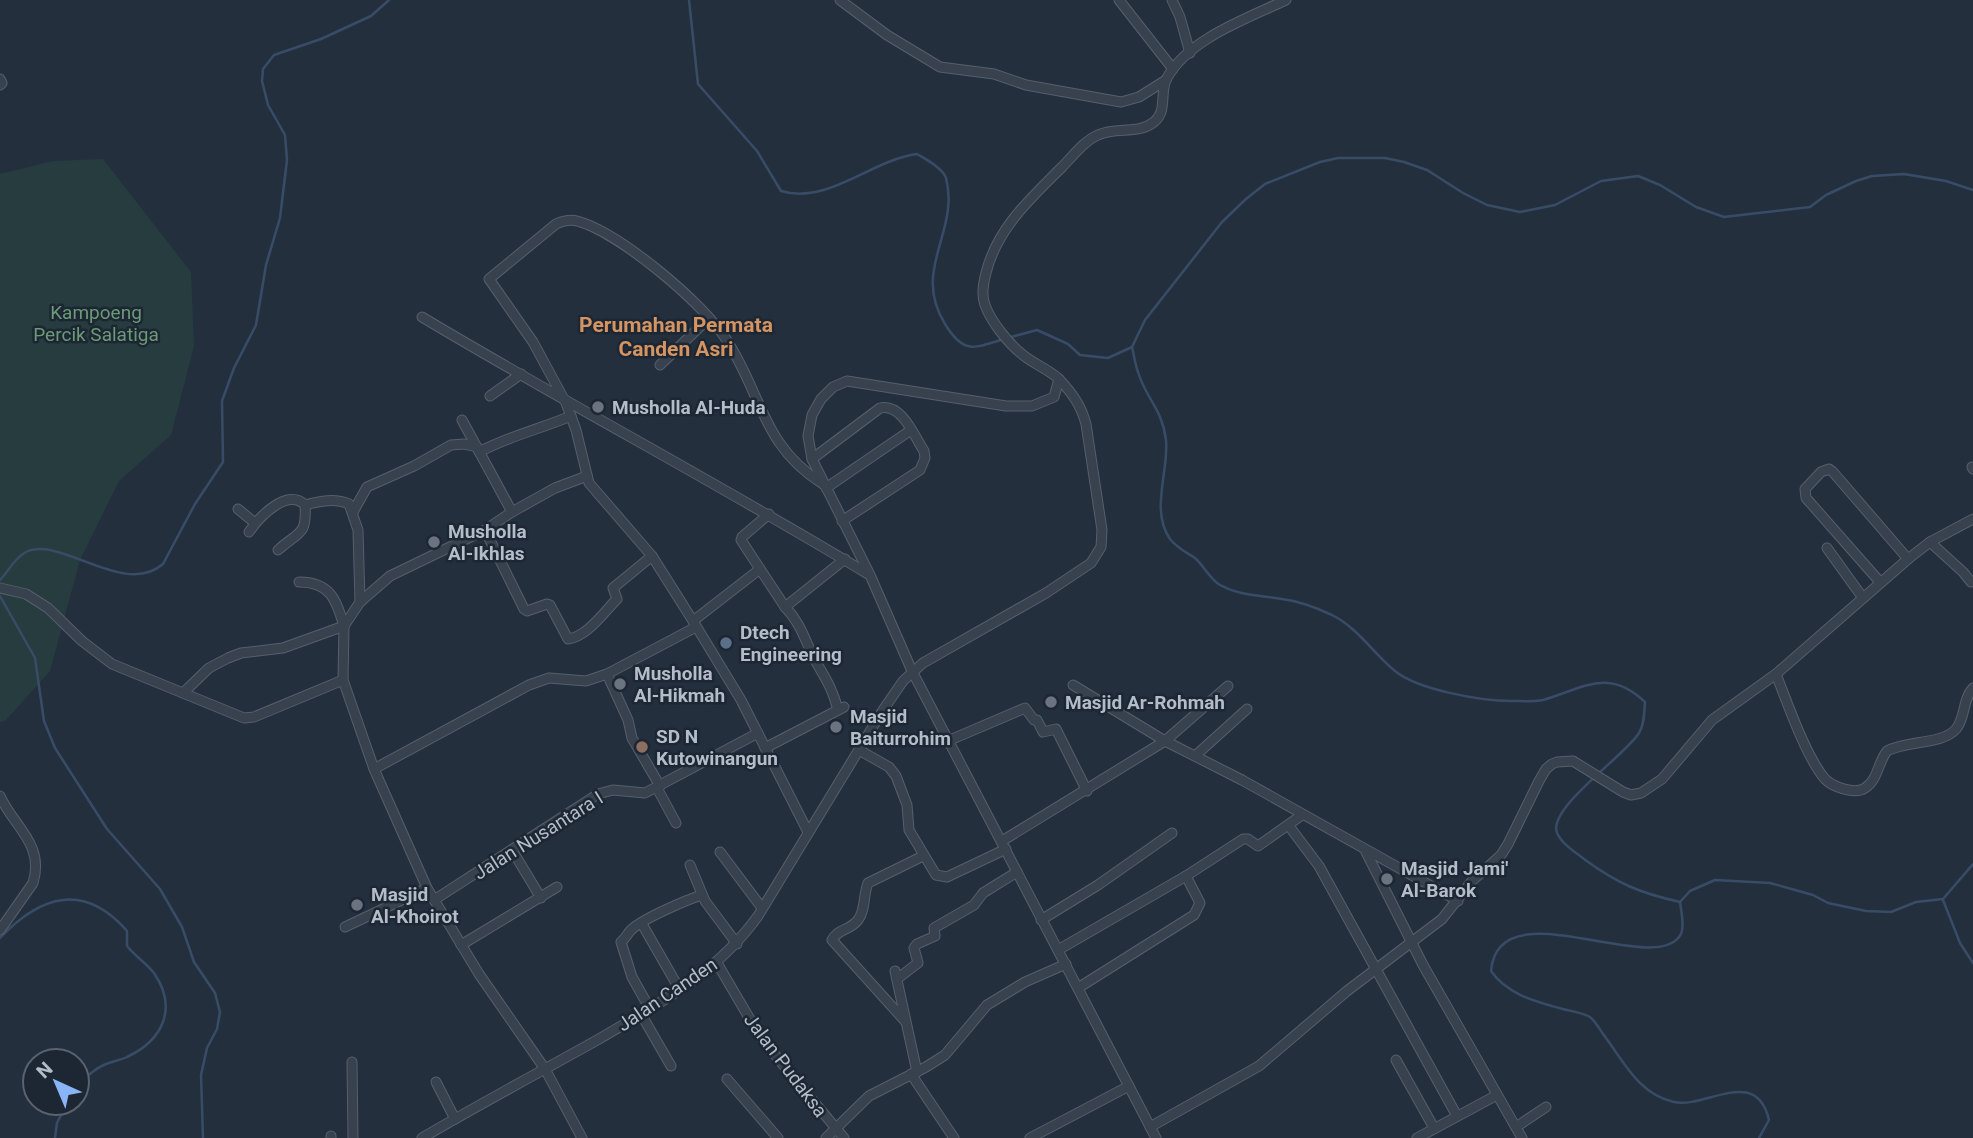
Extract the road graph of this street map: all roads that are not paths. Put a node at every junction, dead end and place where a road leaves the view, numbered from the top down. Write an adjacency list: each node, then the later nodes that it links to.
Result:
1 (840, 0): 8 (street)
2 (1119, 0): 6 (street)
3 (1172, 0): 5 (street)
4 (1286, 0): 5 (street)
5 (1190, 52): 6 (street)
6 (1173, 69): 8 (street)
7 (0, 79): 9 (street)
8 (1166, 80): 14 (street)
9 (0, 85)
10 (422, 317): 13 (street)
11 (709, 318): 12 (street); 16 (street); 23 (street)
12 (660, 365)
13 (521, 374): 15 (street); 16 (street)
14 (1059, 379): 21 (street); 51 (street)
15 (490, 396)
16 (566, 403): 17 (street); 28 (street)
17 (571, 416): 20 (street); 22 (street)
18 (462, 420): 20 (street)
19 (911, 430): 21 (street); 23 (street); 30 (street)
20 (478, 449): 26 (street); 27 (street)
21 (812, 459): 23 (street)
22 (587, 476): 26 (street); 37 (street)
23 (825, 486): 30 (street)
24 (305, 505): 27 (street); 31 (street); 36 (street)
25 (238, 509): 31 (street)
26 (512, 512): 32 (street)
27 (353, 513): 47 (street)
28 (769, 514): 38 (street); 40 (street)
29 (1973, 519): 34 (street)
30 (842, 521): 41 (street)
31 (255, 523): 33 (street)
32 (485, 530): 37 (street); 47 (street)
33 (249, 532)
34 (1930, 542): 39 (street); 44 (street)
35 (1827, 548): 46 (street)
36 (278, 550)
37 (652, 556): 49 (street)
38 (845, 559): 41 (street); 48 (street)
39 (1908, 559): 43 (street); 43 (street)
40 (760, 569): 48 (street); 49 (street)
41 (870, 575): 51 (street)
42 (299, 582): 50 (street)
43 (1880, 582): 46 (street)
44 (1971, 582)
45 (4, 589): 58 (street)
46 (1863, 598): 53 (street)
47 (360, 602): 50 (street)
48 (785, 607): 63 (street)
49 (695, 624): 52 (street); 60 (street)
50 (344, 626): 54 (street); 58 (street)
51 (912, 671): 61 (street); 64 (street, Jalan Canden)
52 (607, 674): 66 (street); 67 (street)
53 (1776, 674): 57 (street); 88 (street)
54 (343, 680): 58 (street); 66 (street)
55 (1073, 685): 62 (street)
56 (1228, 686): 62 (street)
57 (1973, 688)
58 (183, 693)
59 (1247, 709): 65 (street)
60 (758, 733): 63 (street); 67 (street, Jalan Nusantara I)
61 (950, 740): 68 (street); 75 (street)
62 (1165, 741): 65 (street); 68 (street)
63 (765, 748): 73 (street)
64 (859, 750): 73 (street, Jalan Canden); 79 (street)
65 (1195, 756): 70 (street)
66 (374, 769): 84 (street)
67 (658, 787): 71 (street); 76 (street, Jalan Nusantara I)
68 (1087, 791): 75 (street)
69 (0, 796): 93 (street)
70 (1302, 815): 72 (street); 77 (street)
71 (676, 823)
72 (1289, 826): 82 (street); 100 (street)
73 (808, 832): 89 (street, Jalan Canden)
74 (1172, 833): 90 (street)
75 (1004, 845): 79 (street); 81 (street)
76 (512, 850): 86 (street); 87 (street, Jalan Nusantara I)
77 (1366, 850): 88 (street); 94 (street)
78 (720, 852): 89 (street)
79 (923, 856): 104 (street)
80 (690, 865): 85 (street)
81 (1017, 872): 90 (street); 104 (street)
82 (1186, 876): 97 (street); 101 (street)
83 (557, 887): 86 (street)
84 (427, 888): 87 (street); 92 (street)
85 (702, 895): 91 (street); 95 (street)
86 (541, 898): 96 (street)
87 (435, 900): 96 (street)
88 (1458, 901): 94 (street)
89 (762, 908): 95 (street, Jalan Canden)
90 (1041, 920): 97 (street)
91 (642, 923): 102 (street); 103 (street)
92 (345, 927)
93 (0, 930)
94 (1412, 942): 100 (street); 113 (street)
95 (737, 944): 98 (street, Jalan Canden)
96 (461, 945): 108 (street)
97 (1058, 950): 99 (street)
98 (717, 963): 102 (street, Jalan Canden); 120 (street, Jalan Pudaksa)
99 (1066, 964): 101 (street); 109 (street)
100 (1377, 969): 115 (street); 117 (street)
101 (1078, 988): 112 (street)
102 (680, 990): 103 (street, Jalan Canden)
103 (645, 1011): 107 (street); 108 (street, Jalan Canden)
104 (905, 1021): 109 (street)
105 (1396, 1060): 119 (street)
106 (352, 1062): 122 (street)
107 (671, 1066)
108 (545, 1069): 116 (street, Jalan Canden); 124 (street)
109 (914, 1073): 120 (street); 128 (street)
110 (727, 1079): 125 (street)
111 (436, 1082): 116 (street)
112 (1129, 1086): 117 (street); 121 (street)
113 (1497, 1095): 115 (street); 118 (street)
114 (1546, 1107): 118 (street)
115 (1457, 1116): 119 (street)
116 (455, 1119): 123 (street, Jalan Canden)
117 (1150, 1127): 130 (street)
118 (1516, 1127): 132 (street)
119 (1434, 1128): 131 (street)
120 (835, 1129): 126 (street); 127 (street, Jalan Pudaksa)
121 (1041, 1135): 129 (street)
122 (353, 1138)
123 (422, 1138)
124 (582, 1138)
125 (778, 1138)
126 (826, 1138)
127 (844, 1138)
128 (954, 1138)
129 (1030, 1138)
130 (1156, 1138)
131 (1417, 1138)
132 (1522, 1138)

